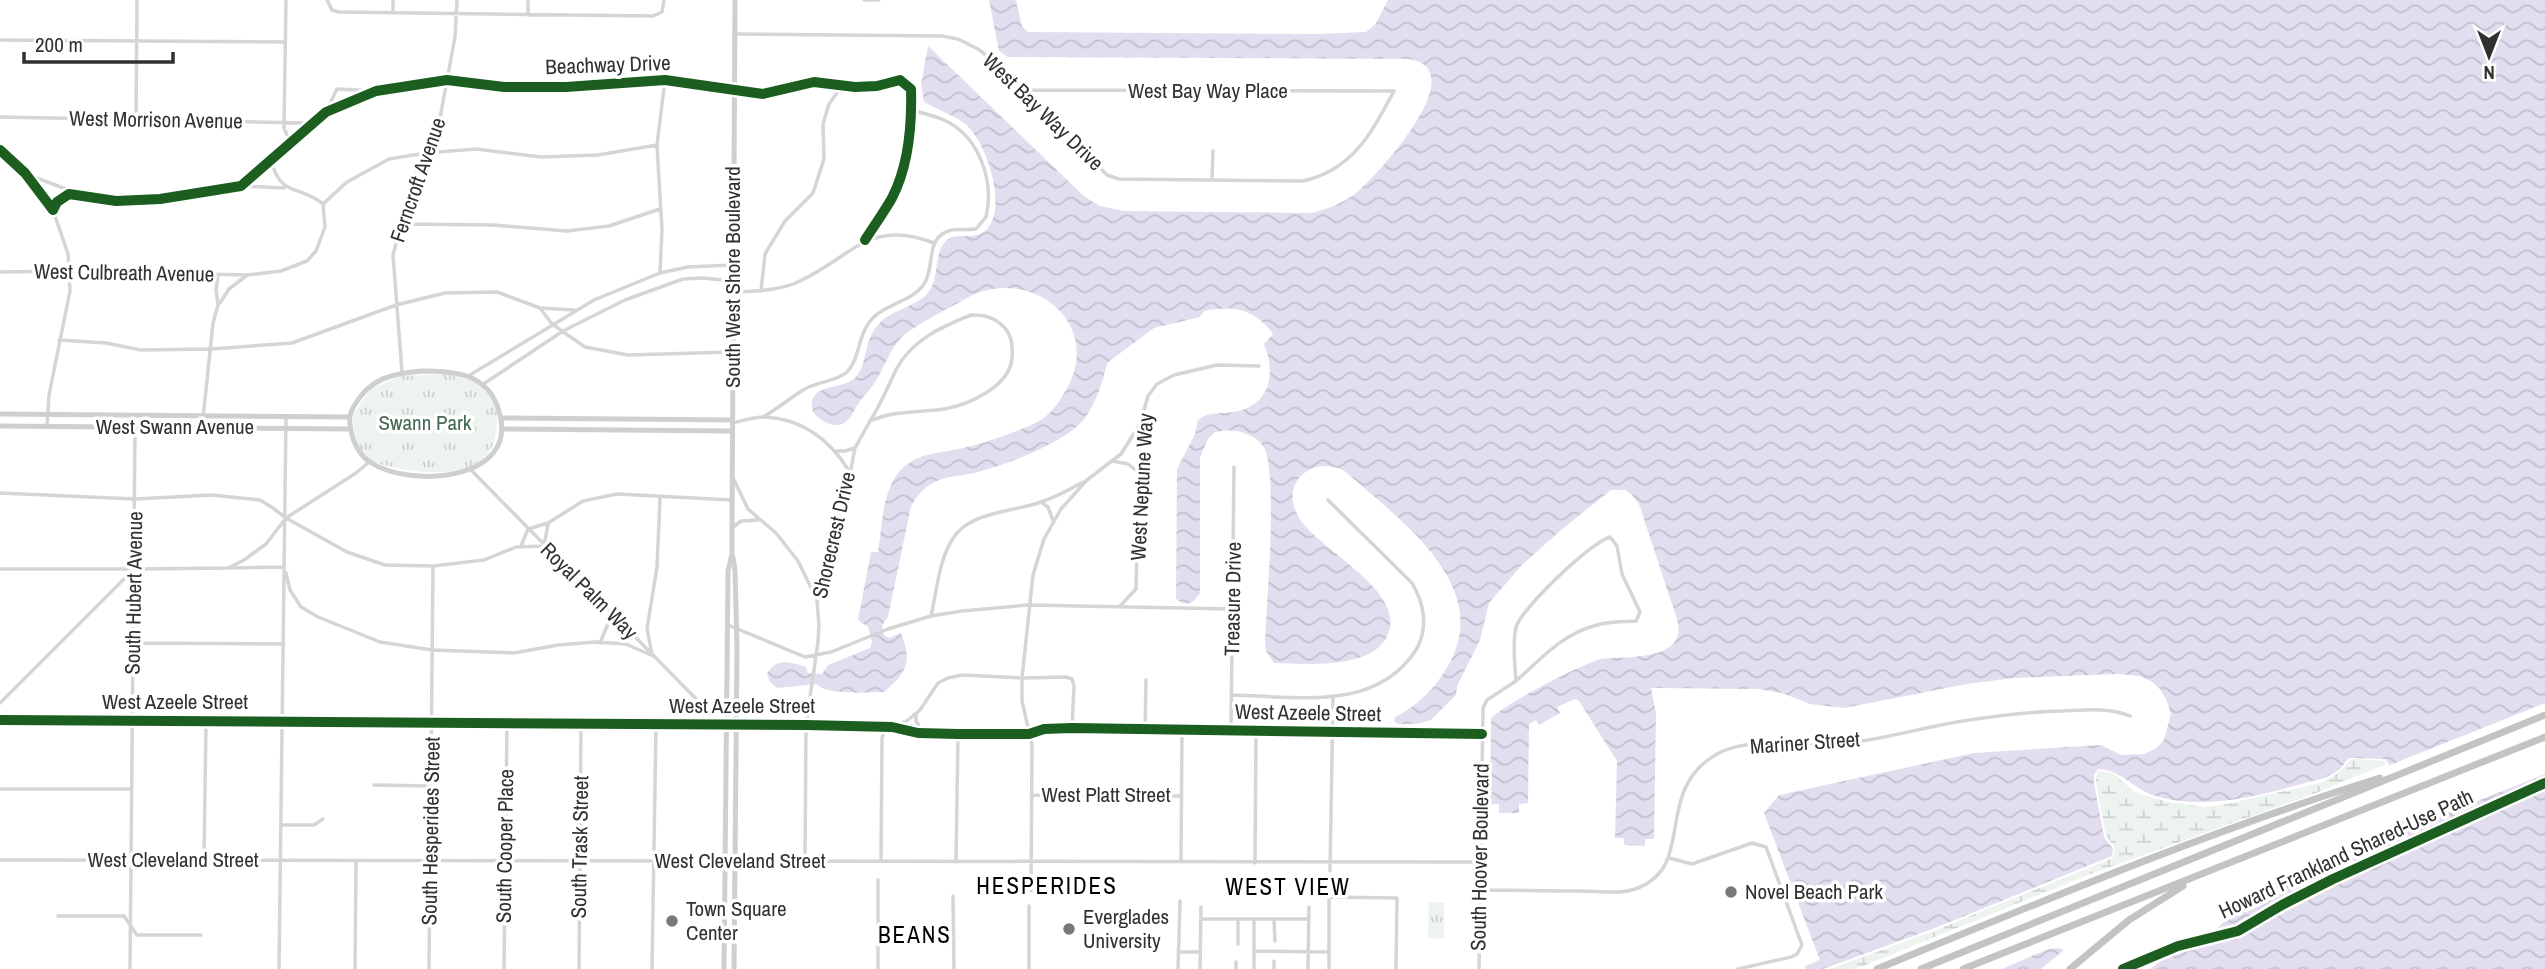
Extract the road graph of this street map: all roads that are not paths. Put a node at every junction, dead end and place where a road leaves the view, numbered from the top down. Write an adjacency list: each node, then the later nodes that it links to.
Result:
1 (137, 0): 16 (street)
2 (286, 0): 17 (street)
3 (327, 0): 11 (street)
4 (393, 0): 11 (street)
5 (457, 0): 12 (street, Ferncroft Avenue)
6 (528, 0): 13 (street)
7 (664, 0): 13 (street)
8 (735, 0): 14 (street, South West Shore Boulevard)
9 (863, 0): 10 (street)
10 (878, 0)
11 (393, 12): 12 (street)
12 (457, 14): 13 (street); 18 (street, Ferncroft Avenue)
13 (528, 15)
14 (734, 34): 21 (street, South West Shore Boulevard); 22 (street, West Bay Way Drive)
15 (0, 40): 16 (street)
16 (136, 41): 17 (street); 28 (street)
17 (285, 42): 29 (street)
18 (447, 80): 19 (street, Beachway Drive); 23 (street, Beachway Drive); 35 (street, Ferncroft Avenue)
19 (665, 80): 21 (street, Beachway Drive); 32 (street)
20 (841, 87): 21 (street, Beachway Drive); 25 (street, Beachway Drive); 55 (street)
21 (734, 89): 48 (street, South West Shore Boulevard)
22 (1023, 90): 24 (street, West Bay Way Place); 38 (street, West Bay Way Drive)
23 (376, 91): 26 (street); 26 (street)
24 (1394, 91): 38 (street, West Bay Way Drive)
25 (912, 110): 46 (street); 47 (street)
26 (326, 112): 30 (street)
27 (0, 117): 28 (street, West Morrison Avenue)
28 (136, 119): 29 (street, West Morrison Avenue)
29 (285, 122): 30 (street, West Morrison Avenue); 31 (street)
30 (312, 123): 31 (street)
31 (290, 142): 36 (street)
32 (657, 145): 35 (street); 43 (street)
33 (0, 150): 37 (street)
34 (1213, 151): 38 (street)
35 (426, 153): 42 (street); 45 (street, Ferncroft Avenue)
36 (271, 161): 39 (street); 40 (street)
37 (25, 173): 41 (street); 44 (street)
38 (1212, 180)
39 (241, 186): 40 (street); 41 (street)
40 (287, 188): 42 (street)
41 (83, 195): 44 (street)
42 (323, 204): 53 (street, West Culbreath Avenue)
43 (660, 209): 45 (street); 51 (street)
44 (53, 211): 49 (street)
45 (401, 224): 58 (street, Ferncroft Avenue)
46 (865, 240): 47 (street); 55 (street)
47 (934, 243): 75 (street)
48 (732, 265): 51 (street); 54 (street, South West Shore Boulevard)
49 (70, 271): 50 (street, West Culbreath Avenue); 52 (street, West Culbreath Avenue); 63 (street)
50 (0, 272)
51 (660, 273): 60 (street)
52 (218, 275): 53 (street, West Culbreath Avenue); 57 (street)
53 (248, 275): 57 (street, West Culbreath Avenue)
54 (732, 281): 56 (street, South West Shore Boulevard); 62 (street)
55 (761, 291): 56 (street)
56 (732, 292): 65 (street, South West Shore Boulevard)
57 (218, 305): 64 (street)
58 (396, 305): 59 (street); 64 (street); 67 (street)
59 (540, 308): 60 (street); 61 (street)
60 (576, 310): 61 (street)
61 (552, 324): 62 (street); 68 (street)
62 (563, 331): 65 (street); 69 (street)
63 (59, 340): 64 (street); 71 (street)
64 (211, 349): 72 (street)
65 (732, 352): 77 (street, South West Shore Boulevard)
66 (1259, 366): 79 (street, West Neptune Way)
67 (402, 373): 68 (street); 74 (street)
68 (470, 375): 69 (street)
69 (482, 385): 76 (street)
70 (0, 414): 71 (street, West Swann Avenue)
71 (47, 414): 72 (street, West Swann Avenue); 81 (street)
72 (203, 416): 73 (street, West Swann Avenue); 83 (street)
73 (285, 416): 74 (street, West Swann Avenue); 84 (street)
74 (349, 417): 85 (street)
75 (763, 417): 77 (street); 89 (street)
76 (501, 418): 77 (street); 86 (street)
77 (732, 421): 87 (street, South West Shore Boulevard)
78 (870, 421): 78 (street, Shorecrest Drive); 88 (street, Shorecrest Drive)
79 (1140, 424): 90 (street); 95 (street, West Neptune Way)
80 (0, 426): 81 (street, West Swann Avenue)
81 (47, 426): 82 (street, West Swann Avenue)
82 (135, 427): 83 (street, West Swann Avenue); 100 (street, South Hubert Avenue)
83 (202, 428): 84 (street, West Swann Avenue)
84 (285, 428): 85 (street, West Swann Avenue); 104 (street)
85 (350, 429): 91 (street)
86 (502, 429): 87 (street); 93 (street)
87 (732, 430): 96 (street, South West Shore Boulevard)
88 (855, 448): 89 (street); 94 (street, Shorecrest Drive)
89 (835, 450): 94 (street)
90 (1112, 461): 95 (street); 97 (street)
91 (369, 462): 93 (street); 104 (street)
92 (1234, 467): 121 (street, Treasure Drive)
93 (471, 470): 109 (street, Royal Palm Way)
94 (849, 471): 118 (street, Shorecrest Drive)
95 (1138, 472): 120 (street, West Neptune Way)
96 (732, 475): 101 (street, South West Shore Boulevard); 105 (street)
97 (1087, 480): 103 (street); 106 (street)
98 (0, 493): 100 (street)
99 (660, 498): 101 (street); 107 (street); 130 (street)
100 (135, 499): 104 (street); 117 (street, South Hubert Avenue)
101 (732, 500): 108 (street, South West Shore Boulevard)
102 (1328, 500): 136 (street)
103 (1041, 502): 106 (street); 123 (street)
104 (285, 518): 113 (street); 114 (street); 115 (street)
105 (758, 520): 108 (street); 118 (street)
106 (1054, 522): 119 (street)
107 (548, 523): 109 (street); 111 (street)
108 (732, 527): 112 (street, South West Shore Boulevard)
109 (528, 529): 110 (street); 111 (street, Royal Palm Way)
110 (521, 546): 111 (street); 113 (street)
111 (544, 546): 122 (street, Royal Palm Way)
112 (732, 554): 124 (street, South West Shore Boulevard); 125 (street, South West Shore Boulevard)
113 (433, 566): 129 (street, South Hesperides Street)
114 (284, 567): 115 (street); 128 (street); 129 (street)
115 (228, 568): 117 (street)
116 (0, 569): 117 (street)
117 (134, 569): 126 (street, South Hubert Avenue); 137 (street)
118 (817, 601): 131 (street, Shorecrest Drive)
119 (1028, 605): 120 (street); 123 (street); 132 (street)
120 (1119, 607): 121 (street)
121 (1233, 609): 135 (street, Treasure Drive)
122 (612, 614): 127 (street); 130 (street, Royal Palm Way)
123 (931, 617): 131 (street)
124 (728, 625): 125 (street); 150 (street, South West Shore Boulevard)
125 (736, 629): 131 (street); 151 (street, South West Shore Boulevard)
126 (133, 643): 128 (street); 143 (street, South Hubert Avenue)
127 (600, 643): 129 (street); 130 (street)
128 (284, 644): 145 (street)
129 (432, 650): 146 (street, South Hesperides Street)
130 (653, 656): 138 (street, Royal Palm Way)
131 (815, 656): 152 (street, Shorecrest Drive)
132 (1022, 678): 139 (street); 154 (street); 162 (street)
133 (1146, 680): 155 (street)
134 (1516, 681): 134 (street); 163 (street, South Hoover Boulevard)
135 (1231, 695): 136 (street); 157 (street, Treasure Drive)
136 (1333, 696): 159 (street)
137 (0, 703)
138 (708, 711)
139 (916, 713): 153 (street); 160 (street)
140 (2545, 715): 165 (highway)
141 (2130, 716): 174 (street, Mariner Street)
142 (0, 720): 143 (street, West Azeele Street)
143 (133, 721): 144 (street, West Azeele Street); 169 (street, South Hubert Avenue)
144 (206, 721): 145 (street, West Azeele Street); 177 (street)
145 (283, 722): 146 (street, West Azeele Street); 173 (street)
146 (433, 723): 147 (street, West Azeele Street); 167 (street, South Hesperides Street)
147 (507, 724): 148 (street, West Azeele Street); 181 (street, South Cooper Place)
148 (581, 724): 149 (street, West Azeele Street); 182 (street, South Trask Street)
149 (656, 725): 150 (street, West Azeele Street); 183 (street)
150 (726, 725): 151 (street, West Azeele Street); 185 (street, South West Shore Boulevard)
151 (736, 725): 152 (street, West Azeele Street); 186 (street, South West Shore Boulevard)
152 (806, 725): 153 (street, West Azeele Street); 187 (street, Shorecrest Drive)
153 (892, 727): 160 (street, West Azeele Street); 184 (street)
154 (1072, 728): 155 (street, West Azeele Street); 162 (street, West Azeele Street)
155 (1145, 730): 156 (street, West Azeele Street)
156 (1182, 730): 157 (street, West Azeele Street); 171 (street)
157 (1231, 732): 158 (street, West Azeele Street)
158 (1256, 732): 159 (street, West Azeele Street); 192 (street)
159 (1332, 732): 163 (street, West Azeele Street); 193 (street)
160 (924, 733): 161 (street, West Azeele Street)
161 (958, 734): 162 (street, West Azeele Street); 188 (street)
162 (1029, 734): 170 (street)
163 (1482, 734): 191 (street, South Hoover Boulevard)
164 (2545, 737): 194 (highway)
165 (2451, 754): 245 (highway); 246 (highway)
166 (374, 785): 167 (street)
167 (432, 786): 180 (street, South Hesperides Street)
168 (0, 789): 169 (street)
169 (131, 789): 176 (street, South Hubert Avenue)
170 (1031, 795): 171 (street, West Platt Street); 189 (street)
171 (1181, 796): 190 (street)
172 (323, 819): 173 (street)
173 (281, 825): 178 (street)
174 (1669, 858): 198 (street); 244 (street)
175 (0, 860): 176 (street, West Cleveland Street)
176 (131, 860): 177 (street, West Cleveland Street); 212 (street, South Hubert Avenue)
177 (204, 860): 178 (street, West Cleveland Street)
178 (281, 860): 179 (street, West Cleveland Street); 224 (street)
179 (356, 861): 180 (street, West Cleveland Street); 225 (street)
180 (431, 861): 181 (street, West Cleveland Street); 226 (street, South Hesperides Street)
181 (505, 861): 182 (street, West Cleveland Street); 227 (street, South Cooper Place)
182 (580, 861): 183 (street, West Cleveland Street); 228 (street, South Trask Street)
183 (655, 861): 185 (street, West Cleveland Street); 229 (street)
184 (881, 861): 187 (street, West Cleveland Street); 188 (street, West Cleveland Street)
185 (726, 862): 186 (street, West Cleveland Street); 230 (street, South West Shore Boulevard)
186 (736, 862): 187 (street, West Cleveland Street); 231 (street, South West Shore Boulevard)
187 (805, 862)
188 (956, 862): 189 (street, West Cleveland Street)
189 (1030, 862): 190 (street, West Cleveland Street); 199 (street)
190 (1181, 862): 192 (street, West Cleveland Street)
191 (1480, 862): 193 (street, West Cleveland Street); 198 (street, South Hoover Boulevard)
192 (1255, 863): 193 (street, West Cleveland Street)
193 (1330, 863): 195 (street)
194 (2225, 865): 247 (highway); 248 (highway)
195 (1330, 871)
196 (878, 880): 232 (street)
197 (1329, 886): 201 (street)
198 (1480, 890): 243 (street, South Hoover Boulevard)
199 (1031, 891)
200 (953, 896): 233 (street)
201 (1329, 897): 220 (street); 242 (street)
202 (1180, 901): 218 (street)
203 (1029, 906): 234 (street)
204 (1201, 907): 207 (street)
205 (1309, 907): 211 (street)
206 (58, 916): 212 (street)
207 (1201, 919): 208 (street); 219 (street)
208 (1238, 919): 209 (street); 215 (street)
209 (1254, 919): 210 (street); 216 (street)
210 (1274, 919): 211 (street); 214 (street)
211 (1308, 919): 217 (street)
212 (130, 924): 213 (street); 223 (street, South Hubert Avenue)
213 (201, 935)
214 (1275, 941)
215 (1238, 944)
216 (1254, 951): 217 (street); 238 (street)
217 (1308, 951): 220 (street); 240 (street)
218 (1178, 952): 219 (street); 235 (street)
219 (1200, 952): 236 (street)
220 (1329, 952): 241 (street)
221 (1273, 961): 239 (street)
222 (1236, 962): 237 (street)
223 (130, 969)
224 (279, 969)
225 (355, 969)
226 (429, 969)
227 (504, 969)
228 (579, 969)
229 (652, 969)
230 (724, 969)
231 (734, 969)
232 (878, 969)
233 (954, 969)
234 (1029, 969)
235 (1178, 969)
236 (1200, 969)
237 (1236, 969)
238 (1254, 969)
239 (1273, 969)
240 (1308, 969)
241 (1329, 969)
242 (1396, 969)
243 (1479, 969)
244 (1738, 969)
245 (1877, 969)
246 (1921, 969)
247 (1963, 969)
248 (2070, 969)

